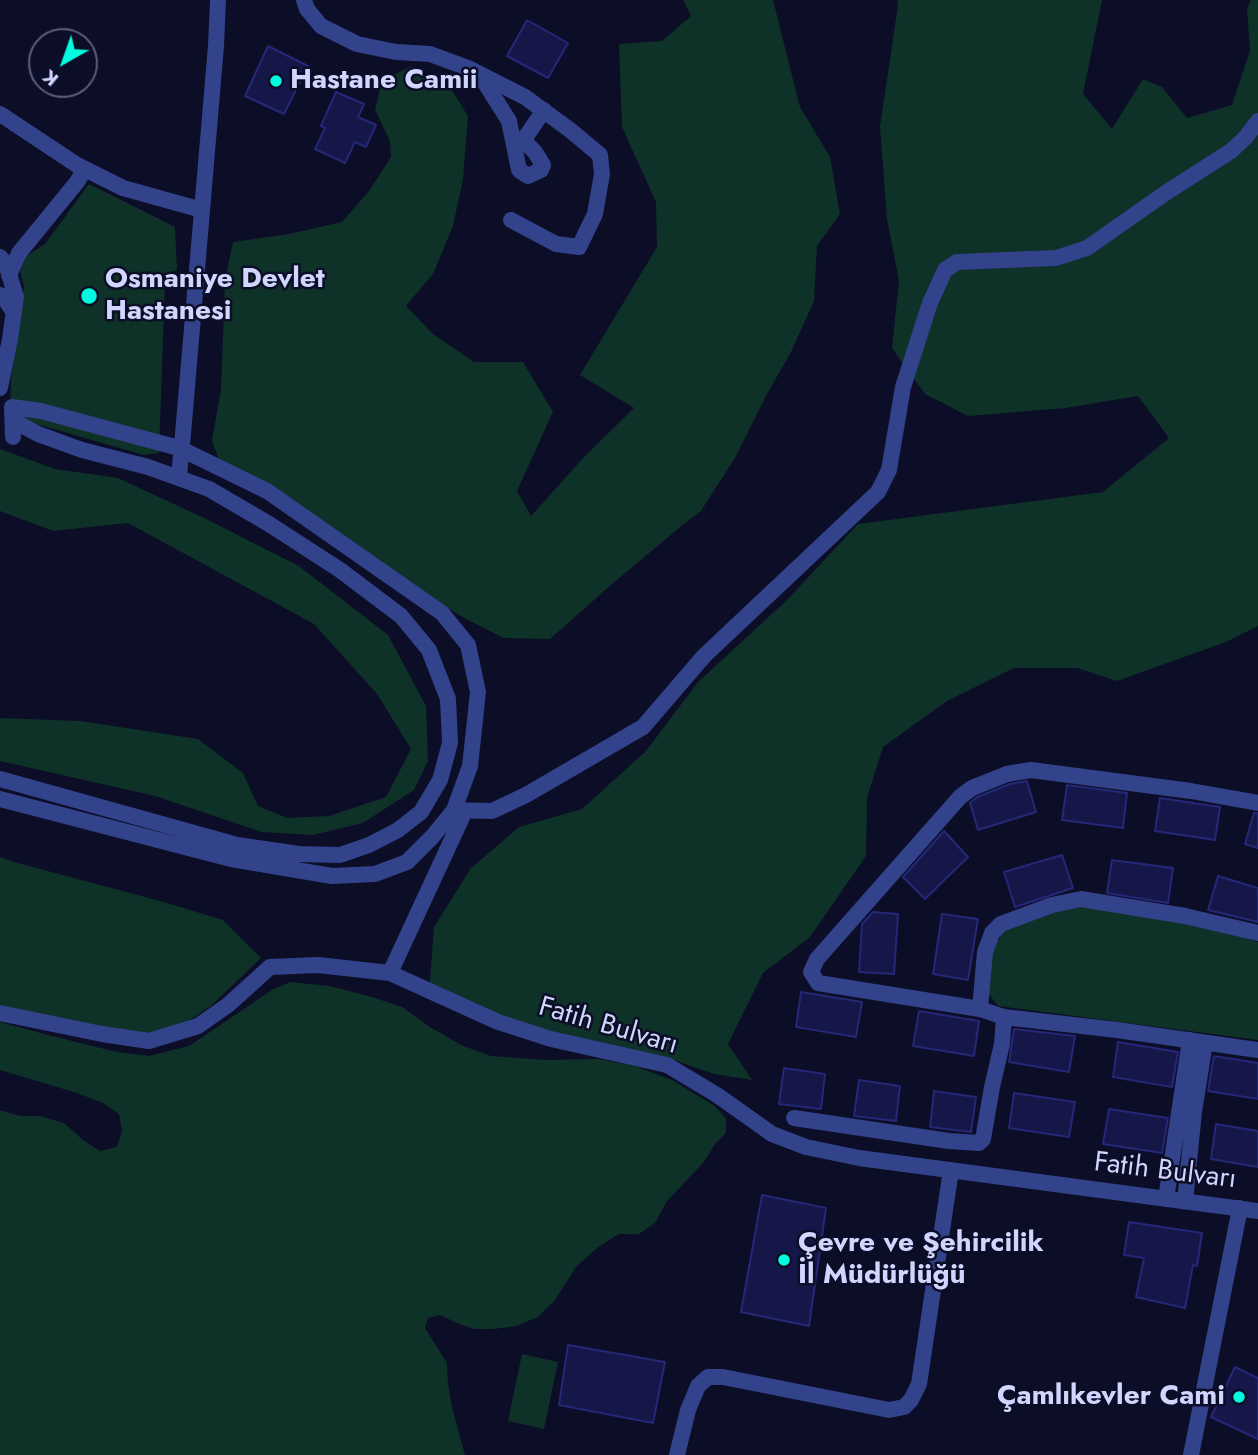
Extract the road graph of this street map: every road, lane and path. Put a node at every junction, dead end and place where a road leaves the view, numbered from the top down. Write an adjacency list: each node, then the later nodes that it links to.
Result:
1 (218, 0): 8 (street)
2 (304, 0): 3 (street)
3 (479, 73): 4 (street); 4 (street)
4 (544, 110): 9 (street)
5 (0, 114): 7 (street)
6 (1258, 121): 22 (street)
7 (85, 169): 8 (street); 11 (street)
8 (202, 210): 17 (street)
9 (511, 220)
10 (0, 257): 11 (street)
11 (9, 275): 13 (street)
12 (0, 295): 13 (street)
13 (14, 313): 14 (street)
14 (0, 388)
15 (0, 410): 16 (street)
16 (7, 439): 17 (street); 18 (street)
17 (181, 449): 18 (street); 22 (street)
18 (173, 476): 19 (street)
19 (0, 779)
20 (0, 799): 22 (street)
21 (1258, 803): 25 (street)
22 (460, 810): 24 (street)
23 (1258, 933): 25 (street)
24 (390, 973): 26 (street, Fatih Bulvarı); 31 (street, Fatih Bulvarı)
25 (980, 1009): 27 (street)
26 (0, 1013)
27 (1004, 1017): 28 (street); 30 (street)
28 (1198, 1041): 29 (street); 32 (street); 33 (street)
29 (1258, 1050)
30 (794, 1118)
31 (951, 1170): 32 (street, Fatih Bulvarı); 36 (street)
32 (1166, 1199): 33 (street, Fatih Bulvarı)
33 (1185, 1201): 34 (street, Fatih Bulvarı)
34 (1240, 1208): 35 (street, Fatih Bulvarı); 37 (street)
35 (1258, 1211)
36 (677, 1455)
37 (1191, 1455)

